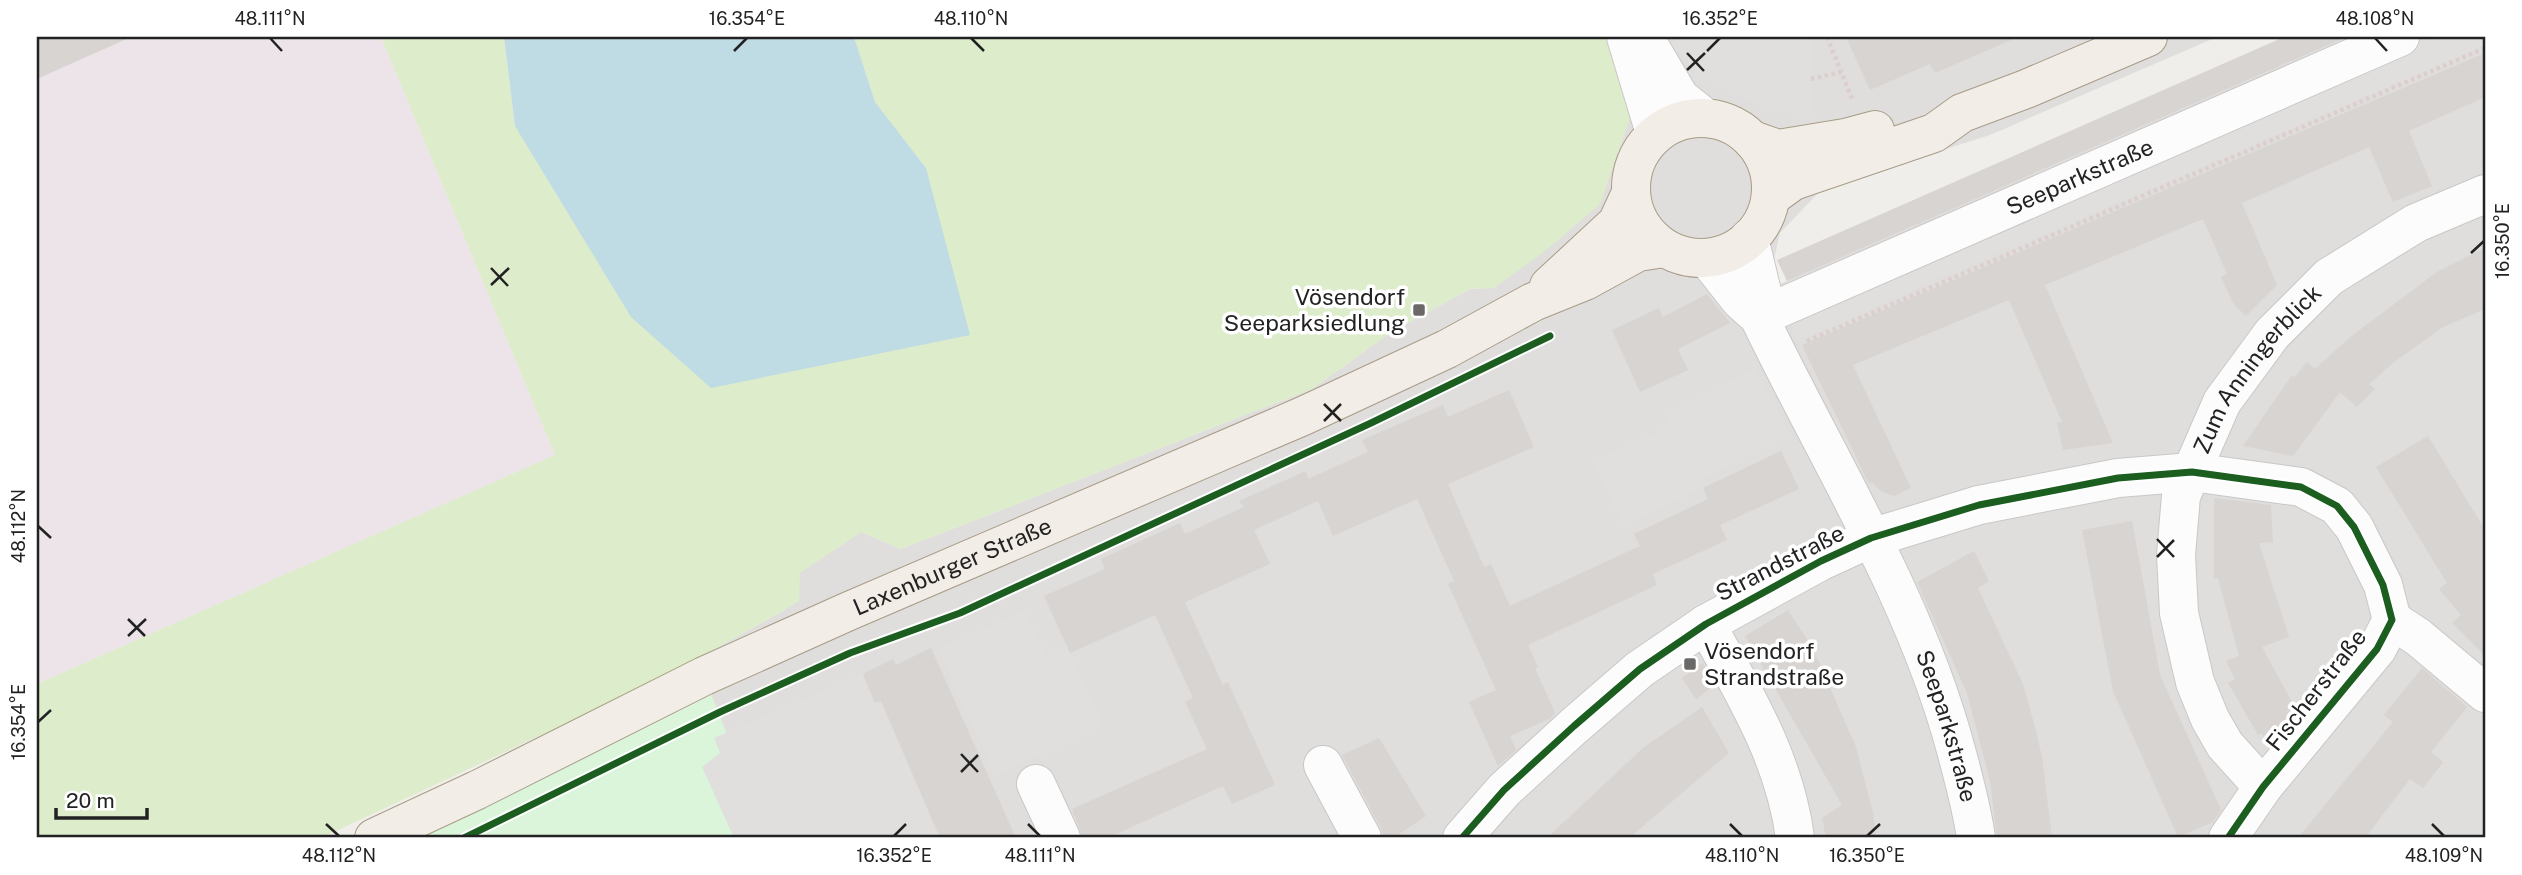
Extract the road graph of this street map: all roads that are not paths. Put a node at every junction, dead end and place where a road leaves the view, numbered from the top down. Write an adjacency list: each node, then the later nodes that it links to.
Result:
1 (1626, 37): 7 (street)
2 (1644, 37): 6 (street)
3 (2148, 37): 5 (main road)
4 (2400, 37): 16 (street, Seeparkstraße)
5 (1962, 113): 8 (main road); 11 (main road)
6 (1704, 117): 7 (main road); 8 (main road)
7 (1656, 133): 10 (main road)
8 (1752, 140): 11 (main road)
9 (2485, 194): 17 (street, Zum Anningerblick)
10 (1630, 195): 13 (main road); 15 (main road, Laxenburger Straße)
11 (1771, 197): 12 (main road)
12 (1749, 238): 14 (main road); 16 (street, Seeparkstraße)
13 (1664, 248): 14 (main road); 15 (main road, Laxenburger Straße)
14 (1707, 258): 16 (street, Seeparkstraße)
15 (1533, 302): 25 (main road, Laxenburger Straße)
16 (1769, 312): 18 (street, Seeparkstraße)
17 (2192, 472): 18 (street, Strandstraße); 19 (street, Fischerstraße); 24 (street, Zum Anningerblick)
18 (1871, 538): 20 (street, Strandstraße); 30 (street, Seeparkstraße)
19 (2392, 620): 21 (street, Fischerstraße); 24 (street, Fischerstraße)
20 (1706, 624): 28 (street, Strandstraße); 29 (street, Strandstraße)
21 (2485, 693)
22 (1322, 765): 27 (street)
23 (1036, 784): 26 (street)
24 (2263, 787): 31 (street, Fischerstraße)
25 (374, 838)
26 (1061, 838)
27 (1362, 838)
28 (1462, 838)
29 (1796, 838)
30 (1976, 838)
31 (2228, 838)

